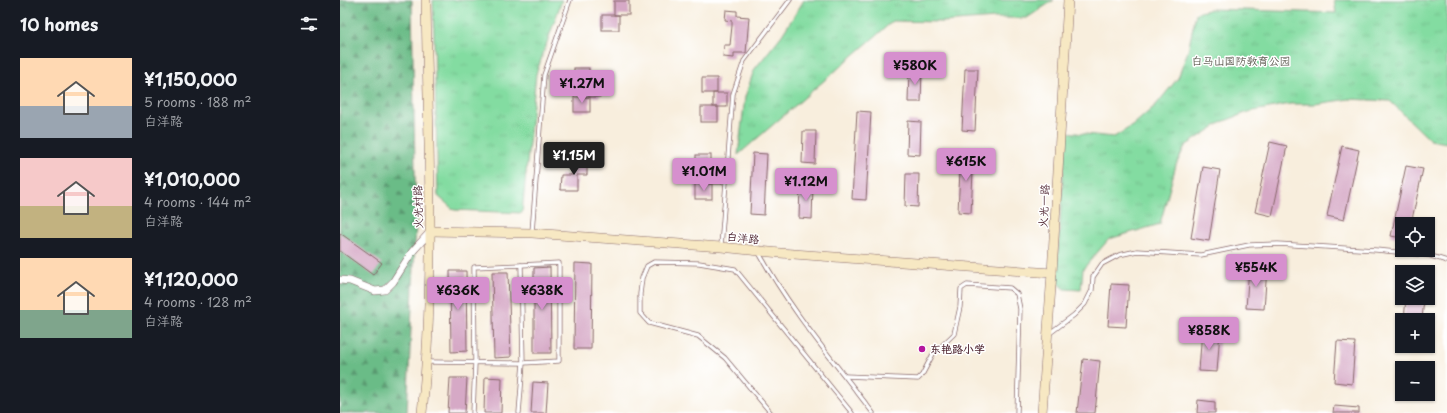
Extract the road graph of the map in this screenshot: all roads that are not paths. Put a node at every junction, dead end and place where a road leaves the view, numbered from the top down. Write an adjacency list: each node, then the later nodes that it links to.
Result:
1 (426, 0): 5 (street, 火光村路)
2 (570, 0): 6 (lane)
3 (790, 0): 7 (lane)
4 (1068, 0): 11 (street, 火光一路)
5 (431, 231): 6 (street, 白洋路); 12 (street); 14 (street, 火光村路)
6 (532, 233): 7 (street, 白洋路)
7 (721, 247): 8 (street, 白洋路)
8 (758, 251): 11 (street, 白洋路); 17 (lane)
9 (1447, 260): 13 (lane)
10 (521, 265): 15 (lane); 16 (lane); 16 (lane)
11 (1052, 273): 13 (street, 火光一路)
12 (340, 280)
13 (1048, 334): 25 (street, 火光一路)
14 (427, 362): 15 (lane); 18 (street, 火光村路)
15 (475, 363): 16 (lane); 19 (lane)
16 (523, 363): 20 (lane)
17 (845, 376): 23 (lane); 24 (lane)
18 (422, 413)
19 (473, 413)
20 (519, 413)
21 (771, 413): 22 (lane)
22 (852, 413)
23 (873, 413)
24 (1018, 413)
25 (1042, 413)

